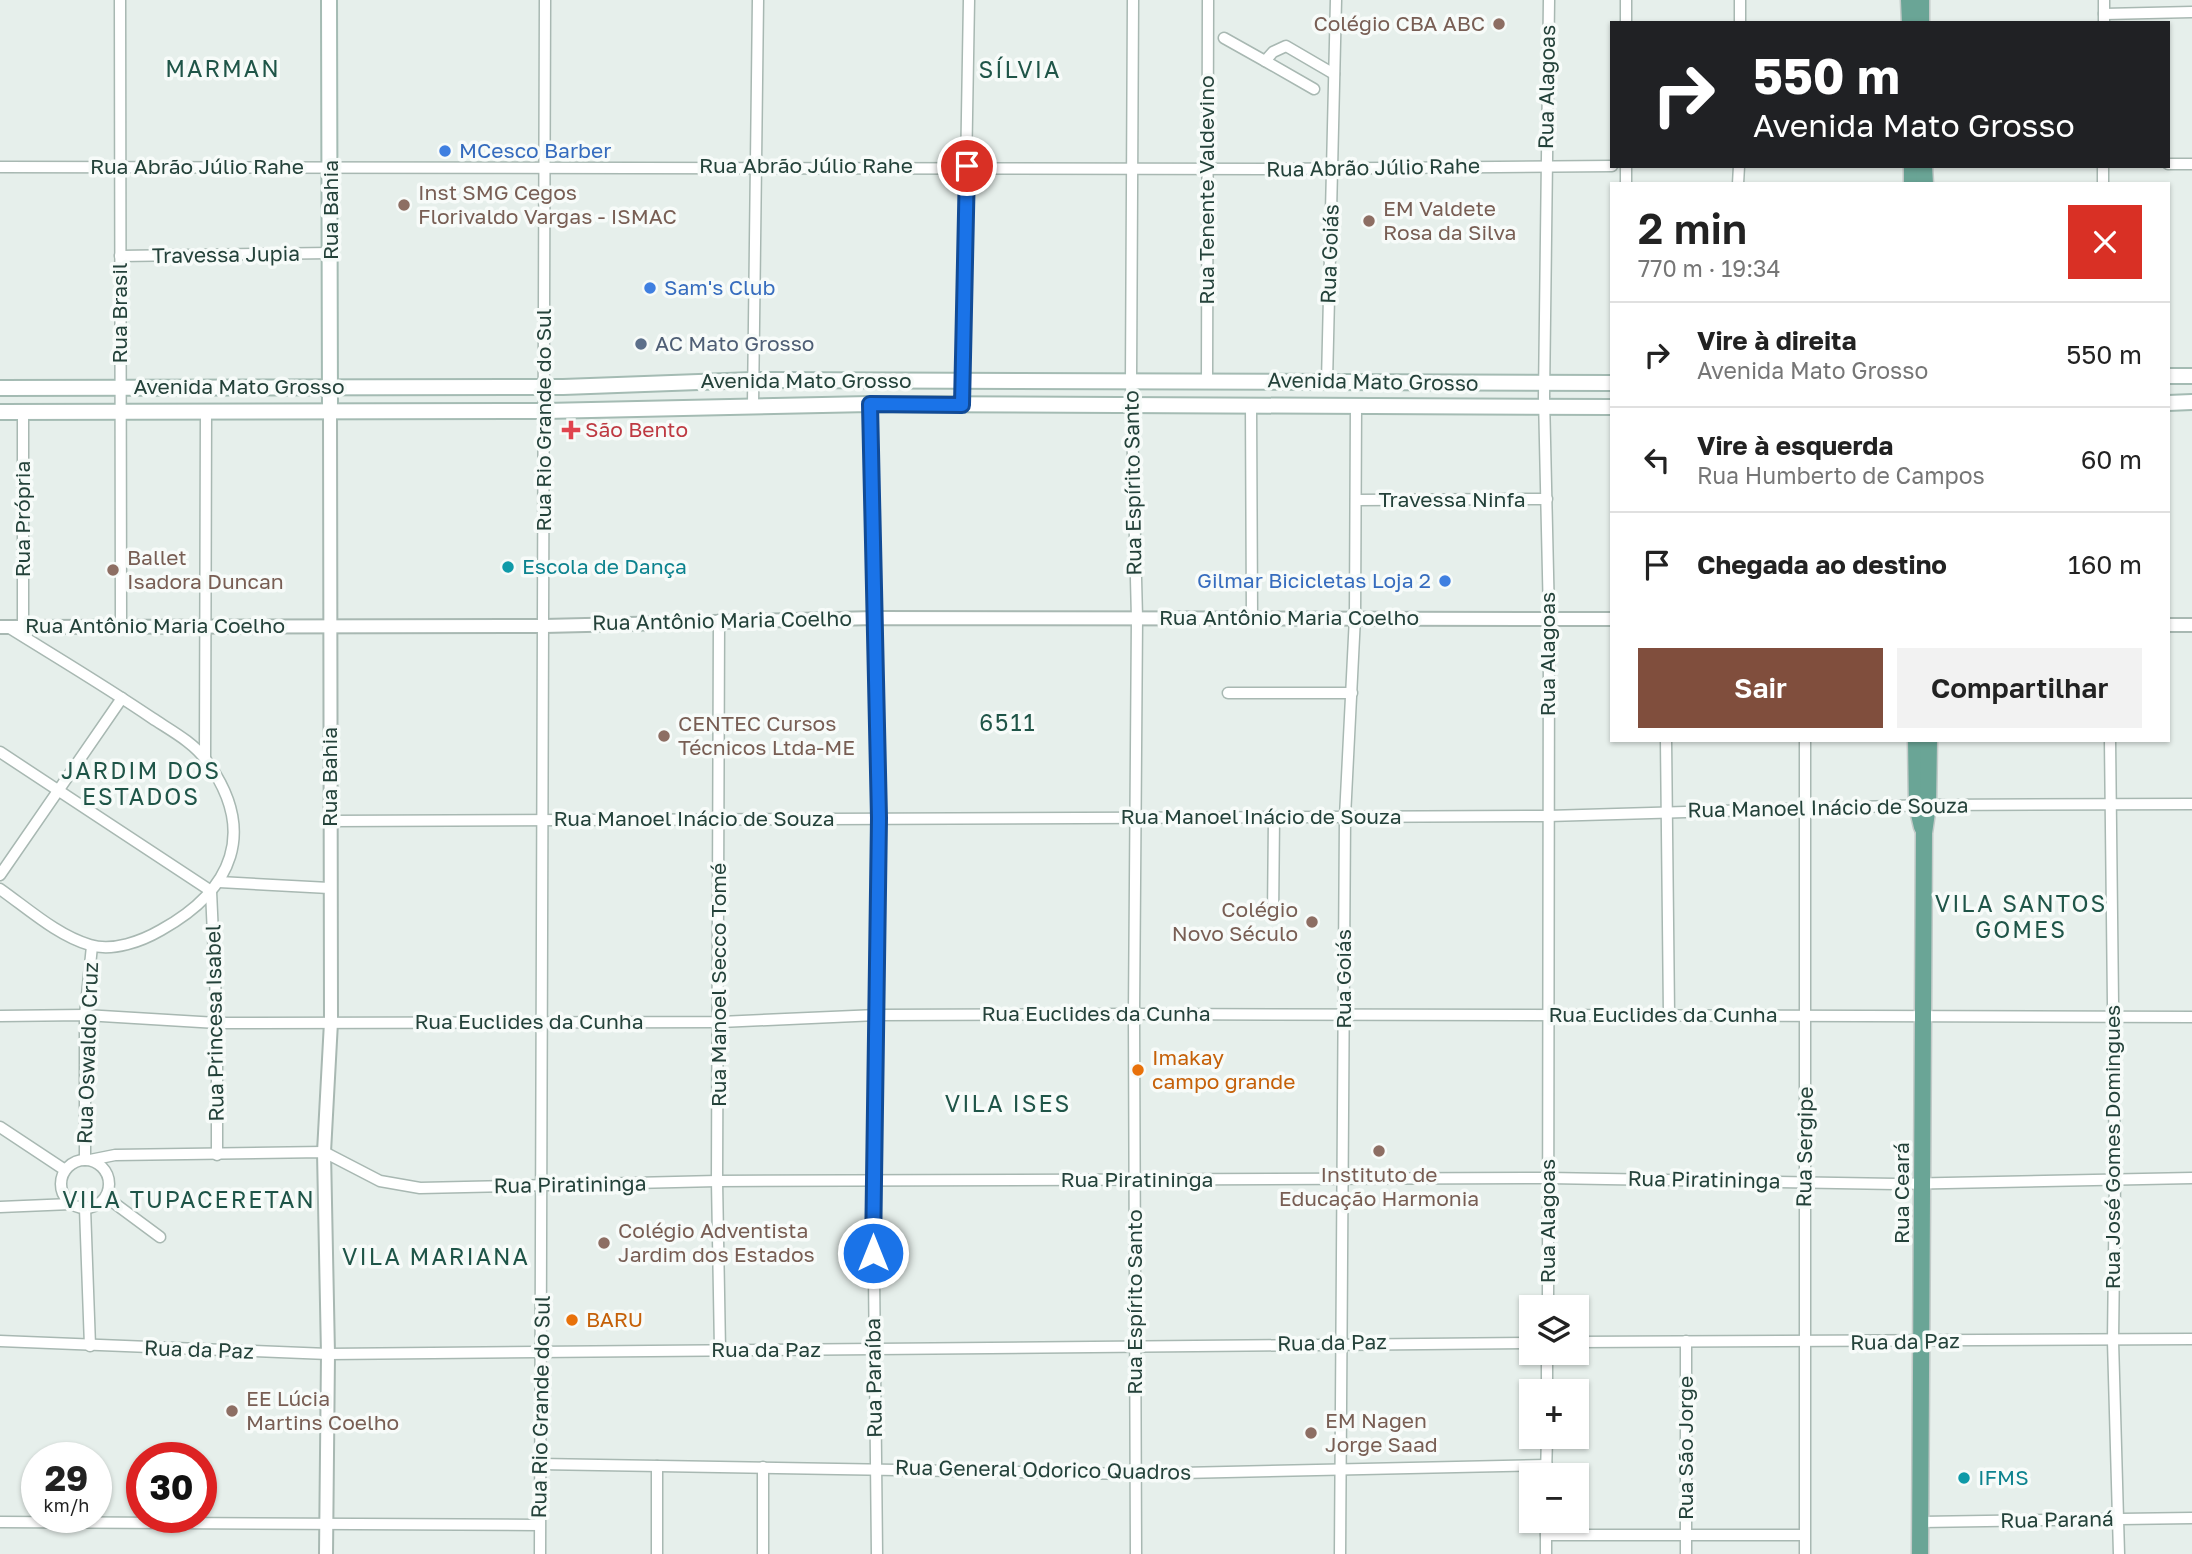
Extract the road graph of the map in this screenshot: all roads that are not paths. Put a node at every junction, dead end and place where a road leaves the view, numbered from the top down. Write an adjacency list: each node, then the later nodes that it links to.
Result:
1 (120, 0): 34 (street, Rua Brasil)
2 (329, 0): 35 (main road, Rua Bahia)
3 (545, 0): 36 (street, Rua Rio Grande do Sul)
4 (758, 0): 29 (street)
5 (969, 0): 30 (street)
6 (1133, 0): 37 (street, Rua Espírito Santo)
7 (1208, 0): 38 (street, Rua Tenente Valdevino)
8 (1336, 0): 25 (street, Rua Goiás)
9 (1549, 0): 31 (street, Rua Alagoas)
10 (1626, 0): 19 (street)
11 (1740, 0): 20 (street)
12 (1909, 0): 21 (main road)
13 (1921, 0): 22 (main road)
14 (2104, 0): 18 (street)
15 (2160, 0): 17 (street)
16 (2192, 12): 17 (street)
17 (2160, 13): 18 (street)
18 (2104, 18)
19 (1626, 21)
20 (1740, 21)
21 (1910, 21)
22 (1922, 21)
23 (1224, 38): 24 (street)
24 (1265, 61): 25 (street); 26 (street)
25 (1334, 74): 39 (street, Rua Goiás)
26 (1314, 89)
27 (2170, 164): 28 (street)
28 (2192, 164)
29 (755, 166): 30 (street, Rua Abrão Júlio Rahe); 36 (street, Rua Abrão Júlio Rahe); 44 (street)
30 (967, 166): 37 (street, Rua Abrão Júlio Rahe); 46 (street)
31 (1546, 166): 32 (street, Rua Abrão Júlio Rahe); 39 (street, Rua Abrão Júlio Rahe); 51 (street, Rua Alagoas)
32 (1610, 166)
33 (0, 167): 34 (street, Rua Abrão Júlio Rahe)
34 (119, 167): 35 (street, Rua Abrão Júlio Rahe); 41 (street, Rua Brasil)
35 (331, 167): 36 (street, Rua Abrão Júlio Rahe); 40 (main road, Rua Bahia)
36 (544, 167): 53 (street, Rua Rio Grande do Sul)
37 (1133, 167): 38 (street, Rua Abrão Júlio Rahe); 47 (street, Rua Espírito Santo)
38 (1208, 168): 39 (street, Rua Abrão Júlio Rahe); 45 (street, Rua Tenente Valdevino)
39 (1333, 168): 48 (street, Rua Goiás)
40 (331, 253): 41 (street, Travessa Jupia); 52 (main road, Rua Bahia)
41 (120, 256): 55 (street, Rua Brasil)
42 (2170, 376): 43 (main road)
43 (2192, 376)
44 (753, 380): 46 (main road, Avenida Mato Grosso); 53 (main road, Avenida Mato Grosso); 59 (street)
45 (1207, 380): 47 (main road, Avenida Mato Grosso); 48 (main road, Avenida Mato Grosso)
46 (964, 381): 47 (main road, Avenida Mato Grosso); 60 (street)
47 (1131, 382): 63 (street, Rua Espírito Santo)
48 (1333, 382): 49 (main road, Avenida Mato Grosso); 62 (main road)
49 (1369, 382): 51 (main road, Avenida Mato Grosso); 62 (main road)
50 (1610, 383): 51 (main road, Avenida Mato Grosso)
51 (1544, 384): 64 (street, Rua Alagoas)
52 (330, 387): 53 (main road, Avenida Mato Grosso); 55 (main road, Avenida Mato Grosso); 71 (main road, Rua Bahia)
53 (545, 387): 67 (street, Rua Rio Grande do Sul)
54 (0, 388): 55 (main road, Avenida Mato Grosso)
55 (121, 388): 70 (street, Rua Brasil)
56 (2170, 402): 57 (main road)
57 (2192, 402)
58 (870, 404): 59 (main road, Avenida Mato Grosso); 60 (main road, Avenida Mato Grosso); 75 (street, Rua Paraíba)
59 (753, 405): 67 (main road, Avenida Mato Grosso)
60 (962, 405): 63 (main road, Avenida Mato Grosso)
61 (1251, 405): 62 (main road, Avenida Mato Grosso); 63 (main road, Avenida Mato Grosso); 78 (street)
62 (1349, 405): 64 (main road, Avenida Mato Grosso); 73 (street, Rua Goiás)
63 (1132, 406): 76 (street, Rua Espírito Santo)
64 (1544, 407): 65 (main road, Avenida Mato Grosso); 72 (street, Rua Alagoas)
65 (1610, 407)
66 (206, 410): 70 (main road, Avenida Mato Grosso); 71 (main road, Avenida Mato Grosso); 81 (street)
67 (545, 411): 71 (main road, Avenida Mato Grosso); 86 (street, Rua Rio Grande do Sul)
68 (0, 412): 69 (main road, Avenida Mato Grosso)
69 (23, 412): 70 (main road, Avenida Mato Grosso); 88 (street, Rua Própria)
70 (121, 412): 84 (street, Rua Brasil)
71 (330, 412): 85 (street, Rua Bahia)
72 (1547, 499): 73 (street, Travessa Ninfa); 77 (street, Rua Alagoas)
73 (1356, 500): 74 (street, Rua Goiás)
74 (1355, 617): 77 (street, Rua Antônio Maria Coelho); 78 (street, Rua Antônio Maria Coelho); 90 (street, Rua Goiás)
75 (875, 618): 76 (street, Rua Antônio Maria Coelho); 80 (street, Rua Antônio Maria Coelho); 108 (street, Rua Paraíba)
76 (1137, 618): 78 (street, Rua Antônio Maria Coelho); 109 (street, Rua Espírito Santo)
77 (1549, 618): 79 (street, Rua Antônio Maria Coelho); 105 (street, Rua Alagoas)
78 (1252, 619)
79 (1610, 619)
80 (719, 620): 86 (street, Rua Antônio Maria Coelho); 111 (street, Rua Manoel Secco Tomé)
81 (207, 625): 84 (street, Rua Antônio Maria Coelho); 85 (street, Rua Antônio Maria Coelho); 98 (street)
82 (2170, 625): 83 (street)
83 (2192, 625)
84 (121, 626): 88 (street, Rua Antônio Maria Coelho)
85 (330, 626): 86 (street, Rua Antônio Maria Coelho); 112 (street, Rua Bahia)
86 (544, 626): 110 (street, Rua Rio Grande do Sul)
87 (4, 627): 88 (street, Rua Antônio Maria Coelho); 91 (street)
88 (23, 627)
89 (1228, 693): 90 (street)
90 (1352, 693): 107 (street, Rua Goiás)
91 (122, 698): 98 (street); 99 (street)
92 (1666, 742): 104 (street)
93 (1805, 742): 103 (street, Rua Sergipe)
94 (1916, 742): 102 (main road, Rua Ceará)
95 (1929, 742): 102 (main road, Rua Ceará)
96 (2110, 742): 100 (street, Rua José Gomes Domingues)
97 (0, 752): 99 (street)
98 (205, 758): 114 (street)
99 (57, 790): 113 (street); 117 (street)
100 (2109, 804): 101 (street, Rua Manoel Inácio de Souza); 102 (street, Rua Manoel Inácio de Souza); 128 (street, Rua José Gomes Domingues)
101 (2192, 804)
102 (1922, 806): 103 (street, Rua Manoel Inácio de Souza); 127 (main road, Rua Ceará)
103 (1806, 808): 104 (street, Rua Manoel Inácio de Souza); 129 (street, Rua Sergipe)
104 (1667, 811): 105 (street, Rua Manoel Inácio de Souza); 123 (street)
105 (1548, 816): 107 (street, Rua Manoel Inácio de Souza); 122 (street, Rua Alagoas)
106 (1274, 817): 107 (street, Rua Manoel Inácio de Souza); 109 (street, Rua Manoel Inácio de Souza); 118 (street)
107 (1345, 817): 121 (street, Rua Goiás)
108 (879, 818): 109 (street, Rua Manoel Inácio de Souza); 111 (street, Rua Manoel Inácio de Souza); 125 (street, Rua Paraíba)
109 (1136, 818): 120 (street, Rua Espírito Santo)
110 (543, 820): 111 (street, Rua Manoel Inácio de Souza); 112 (street, Rua Manoel Inácio de Souza); 131 (street, Rua Rio Grande do Sul)
111 (719, 820): 132 (street, Rua Manoel Secco Tomé)
112 (331, 821): 115 (street, Rua Bahia)
113 (0, 876)
114 (219, 882): 115 (street); 117 (street)
115 (329, 888): 134 (street, Rua Bahia)
116 (0, 889): 119 (street)
117 (211, 891): 119 (street); 133 (street, Rua Princesa Isabel)
118 (1273, 917)
119 (92, 946): 124 (street, Rua Oswaldo Cruz)
120 (1134, 1014): 121 (street, Rua Euclides da Cunha); 125 (street, Rua Euclides da Cunha); 146 (street, Rua Espírito Santo)
121 (1344, 1014): 122 (street, Rua Euclides da Cunha); 142 (street, Rua Goiás)
122 (1547, 1014): 123 (street, Rua Euclides da Cunha); 140 (street, Rua Alagoas)
123 (1670, 1014): 129 (street, Rua Euclides da Cunha)
124 (85, 1015): 126 (street, Rua Euclides da Cunha); 133 (street, Rua Euclides da Cunha); 138 (street, Rua Oswaldo Cruz)
125 (877, 1015): 132 (street, Rua Euclides da Cunha); 144 (street, Rua Paraíba)
126 (0, 1016)
127 (1924, 1016): 128 (street, Rua Euclides da Cunha); 129 (street, Rua Euclides da Cunha); 148 (main road, Rua Ceará)
128 (2113, 1016): 130 (street, Rua Euclides da Cunha); 143 (street, Rua José Gomes Domingues)
129 (1807, 1017): 147 (street, Rua Sergipe)
130 (2192, 1017)
131 (543, 1022): 132 (street, Rua Euclides da Cunha); 134 (street, Rua Euclides da Cunha); 149 (street, Rua Rio Grande do Sul)
132 (720, 1022): 145 (street, Rua Manoel Secco Tomé)
133 (217, 1023): 134 (street, Rua Euclides da Cunha); 137 (street, Rua Princesa Isabel)
134 (331, 1023): 136 (street, Rua Bahia)
135 (0, 1127): 139 (street)
136 (324, 1152): 137 (street, Rua Piratininga); 149 (street, Rua Piratininga); 170 (street, Rua Bahia)
137 (217, 1155): 138 (street, Rua Piratininga)
138 (88, 1160): 139 (street); 150 (street)
139 (65, 1170): 151 (street)
140 (1548, 1178): 142 (street, Rua Piratininga); 147 (street, Rua Piratininga); 155 (street, Rua Alagoas)
141 (2192, 1178): 143 (street, Rua Piratininga)
142 (1344, 1179): 146 (street, Rua Piratininga); 161 (street, Rua Goiás)
143 (2115, 1179): 148 (street, Rua Piratininga); 160 (street, Rua José Gomes Domingues)
144 (873, 1180): 145 (street, Rua Piratininga); 146 (street, Rua Piratininga); 168 (street, Rua Paraíba)
145 (717, 1181): 149 (street, Rua Piratininga); 167 (street, Rua Manoel Secco Tomé)
146 (1136, 1181): 166 (street, Rua Espírito Santo)
147 (1804, 1182): 148 (street, Rua Piratininga); 164 (street, Rua Sergipe)
148 (1922, 1183): 159 (main road, Rua Ceará)
149 (542, 1186): 169 (street, Rua Rio Grande do Sul)
150 (106, 1198): 153 (street); 154 (street)
151 (71, 1204): 152 (street); 153 (street)
152 (0, 1207)
153 (85, 1208): 165 (street)
154 (160, 1237)
155 (1548, 1295)
156 (2192, 1339): 160 (street, Rua da Paz)
157 (0, 1341): 165 (street, Rua da Paz)
158 (1686, 1341): 162 (street, Rua da Paz); 164 (street, Rua da Paz); 186 (street, Rua São Jorge)
159 (1923, 1341): 160 (street, Rua da Paz); 164 (street, Rua da Paz); 181 (main road, Rua Ceará)
160 (2113, 1341): 179 (street, Rua José Gomes Domingues)
161 (1341, 1342): 163 (street, Rua da Paz); 166 (street, Rua da Paz); 176 (street, Rua Goiás)
162 (1589, 1342)
163 (1519, 1343)
164 (1805, 1343): 185 (street, Rua Sergipe)
165 (90, 1346): 170 (street, Rua da Paz)
166 (1135, 1346): 168 (street, Rua da Paz); 177 (street, Rua Espírito Santo)
167 (720, 1350): 168 (street, Rua da Paz); 169 (street, Rua da Paz)
168 (873, 1350): 174 (street, Rua Paraíba)
169 (541, 1351): 170 (street, Rua da Paz); 171 (street, Rua Rio Grande do Sul)
170 (328, 1354): 182 (street, Rua Bahia)
171 (539, 1464): 172 (street, Rua General Odorico Quadros); 183 (street, Rua Rio Grande do Sul)
172 (657, 1466): 173 (street, Rua General Odorico Quadros); 189 (street)
173 (762, 1467): 174 (street, Rua General Odorico Quadros); 190 (street)
174 (876, 1467): 177 (street, Rua General Odorico Quadros); 191 (street, Rua Paraíba)
175 (1519, 1470): 176 (street, Rua General Odorico Quadros)
176 (1340, 1472): 177 (street, Rua General Odorico Quadros); 193 (street, Rua Goiás)
177 (1135, 1474): 192 (street, Rua Espírito Santo)
178 (2192, 1518): 179 (street, Rua Paraná)
179 (2116, 1519): 181 (street, Rua Paraná); 198 (street, Rua José Gomes Domingues)
180 (0, 1522): 182 (street)
181 (1921, 1522): 197 (main road, Rua Ceará)
182 (327, 1524): 183 (street); 187 (street, Rua Bahia)
183 (540, 1525): 188 (street, Rua Rio Grande do Sul)
184 (1546, 1535): 186 (street); 194 (street)
185 (1804, 1535): 186 (street); 196 (street, Rua Sergipe)
186 (1686, 1537): 195 (street, Rua São Jorge)
187 (326, 1554)
188 (540, 1554)
189 (657, 1554)
190 (763, 1554)
191 (877, 1554)
192 (1136, 1554)
193 (1340, 1554)
194 (1546, 1554)
195 (1686, 1554)
196 (1805, 1554)
197 (1920, 1554)
198 (2119, 1554)

